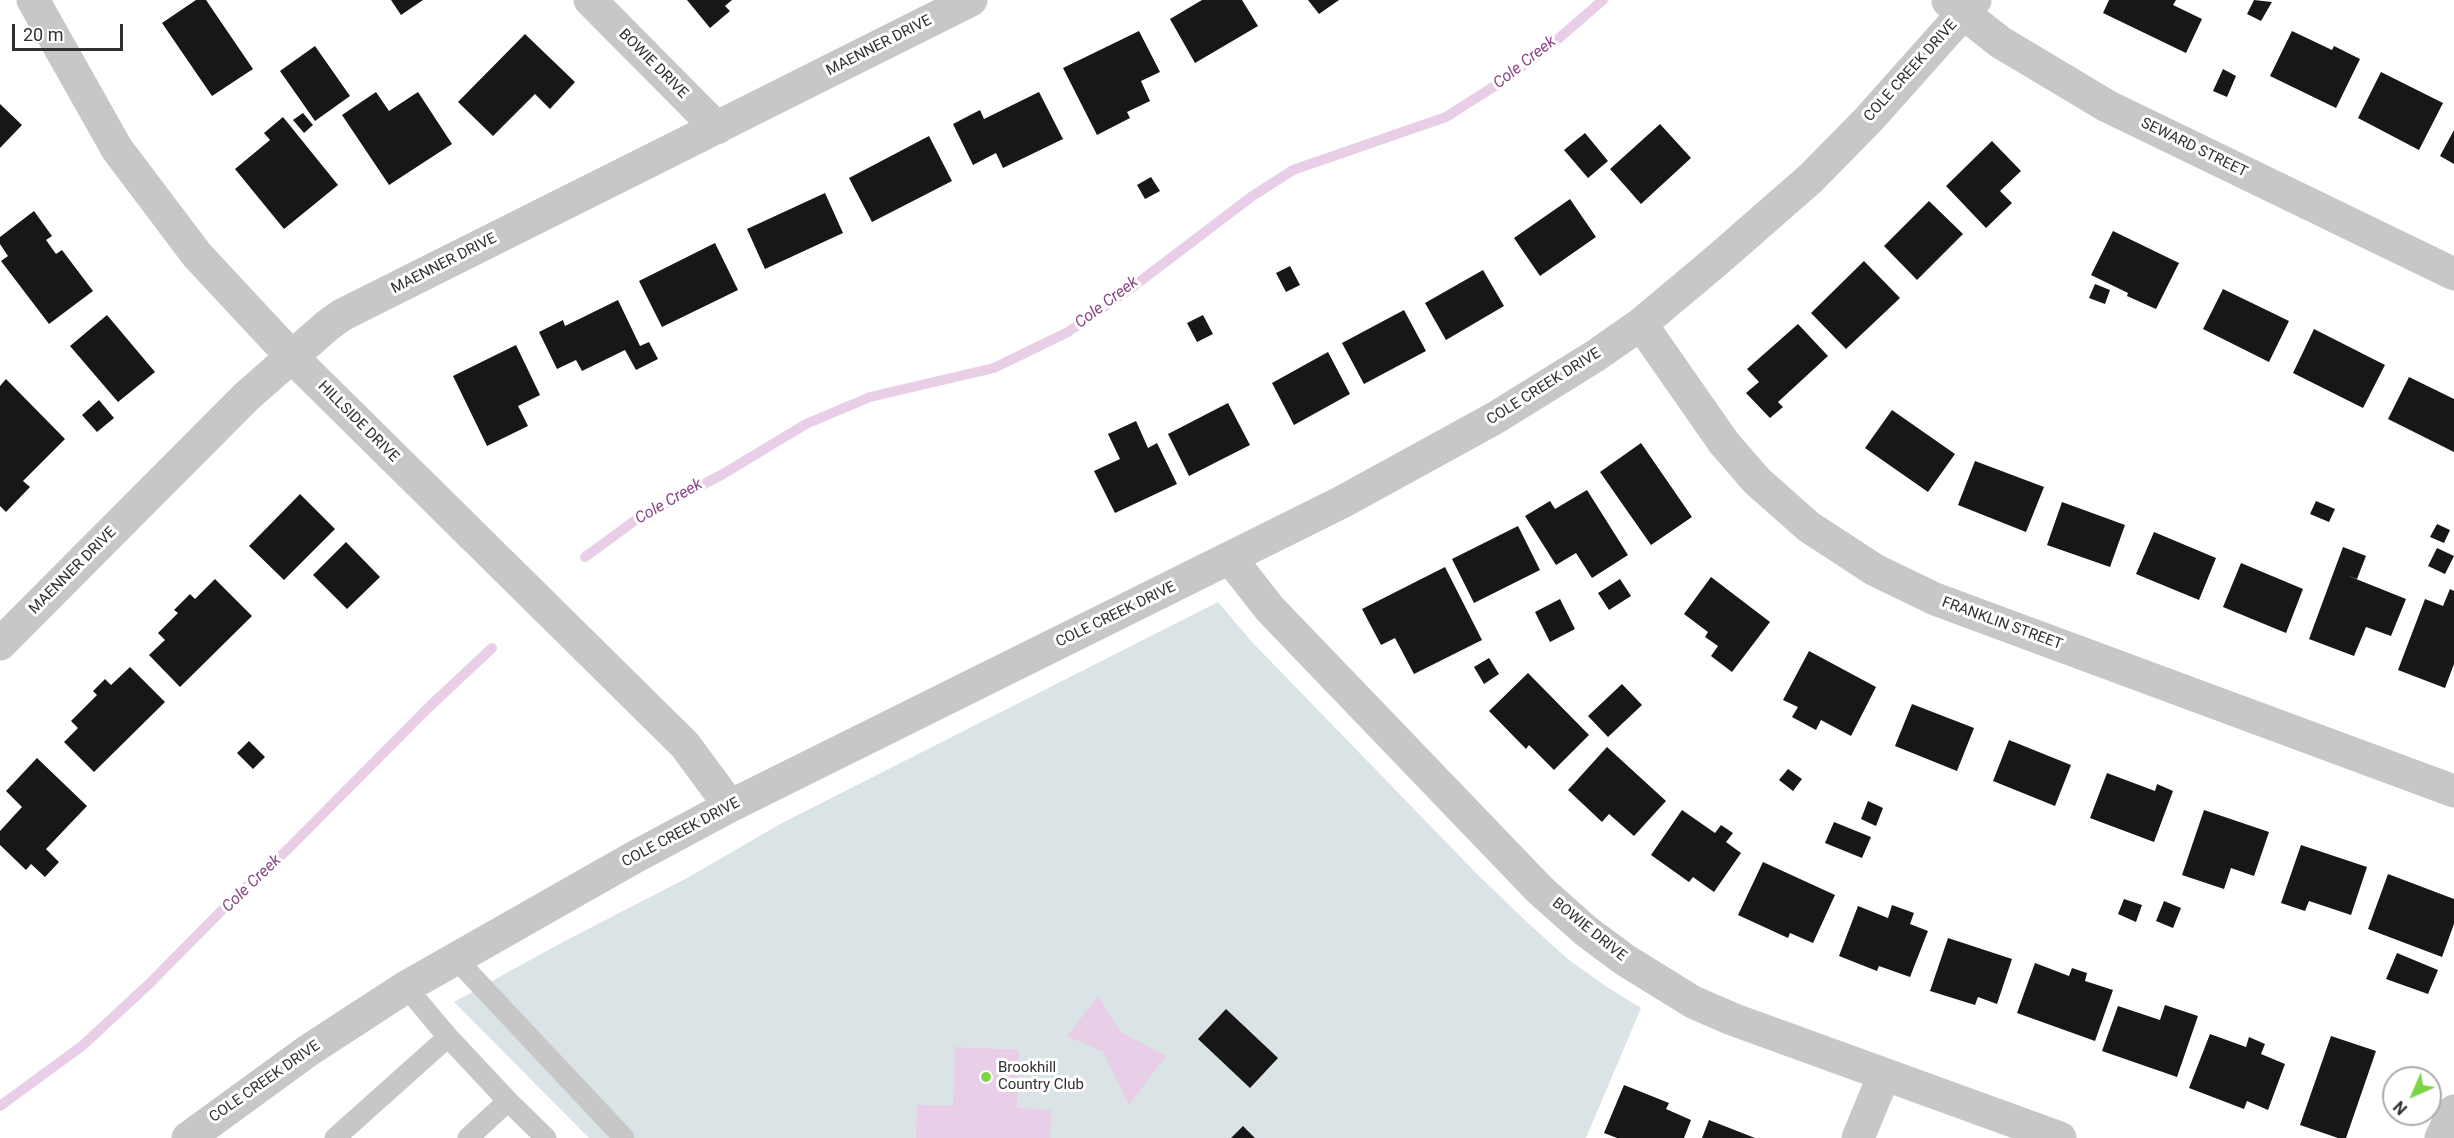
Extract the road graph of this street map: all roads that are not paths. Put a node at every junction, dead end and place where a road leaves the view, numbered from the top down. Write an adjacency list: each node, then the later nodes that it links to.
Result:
1 (33, 0): 8 (street, HILLSIDE DRIVE)
2 (590, 0): 5 (street, BOWIE DRIVE)
3 (972, 0): 5 (street, MAENNER DRIVE)
4 (1961, 5): 6 (street, SEWARD STREET); 7 (street, COLE CREEK DRIVE)
5 (717, 128): 8 (street, MAENNER DRIVE)
6 (2454, 274)
7 (1641, 324): 9 (street, COLE CREEK DRIVE); 11 (street, FRANKLIN STREET)
8 (292, 357): 10 (street, MAENNER DRIVE); 12 (street, HILLSIDE DRIVE)
9 (1230, 558): 12 (street, COLE CREEK DRIVE); 16 (street, BOWIE DRIVE)
10 (0, 644)
11 (2454, 791)
12 (730, 806): 13 (street, COLE CREEK DRIVE)
13 (456, 959): 14 (street, COLE CREEK DRIVE); 23 (lane)
14 (406, 987): 15 (lane); 19 (street, COLE CREEK DRIVE)
15 (448, 1037): 17 (lane); 20 (lane)
16 (1884, 1075): 24 (street); 25 (street, BOWIE DRIVE)
17 (508, 1101): 21 (lane); 22 (lane)
18 (2454, 1111): 26 (street)
19 (188, 1138)
20 (335, 1138)
21 (468, 1138)
22 (546, 1138)
23 (624, 1138)
24 (1858, 1138)
25 (2060, 1138)
26 (2441, 1138)

